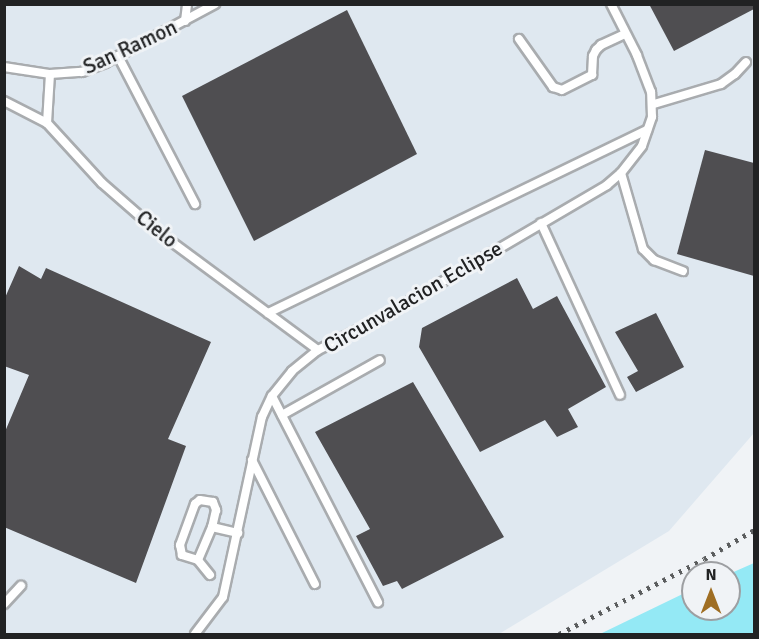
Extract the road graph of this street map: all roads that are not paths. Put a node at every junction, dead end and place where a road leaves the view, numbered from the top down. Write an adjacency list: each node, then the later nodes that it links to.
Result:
1 (187, 4): 4 (lane)
2 (215, 4): 4 (lane, San Ramon)
3 (611, 4): 5 (lane)
4 (185, 21): 7 (lane, San Ramon)
5 (625, 34): 6 (lane); 12 (lane)
6 (519, 39)
7 (118, 56): 10 (lane, San Ramon); 16 (lane)
8 (746, 62): 12 (lane)
9 (4, 67): 10 (lane, San Ramon)
10 (50, 74): 13 (lane)
11 (4, 101): 13 (lane)
12 (654, 104): 14 (lane, Circunvalacion Eclipse)
13 (47, 123): 19 (lane, Cielo)
14 (647, 130): 15 (lane, Circunvalacion Eclipse); 19 (lane)
15 (621, 173): 17 (lane, Circunvalacion Eclipse); 18 (lane)
16 (195, 204)
17 (541, 223): 20 (lane, Circunvalacion Eclipse); 22 (lane)
18 (683, 271)
19 (268, 313): 20 (lane, Cielo)
20 (318, 350): 23 (lane, Circunvalacion Eclipse)
21 (380, 360): 24 (lane)
22 (620, 395)
23 (272, 396): 24 (lane); 25 (lane, Circunvalacion Eclipse)
24 (282, 415): 32 (lane)
25 (252, 460): 27 (lane, Circunvalacion Eclipse); 30 (lane)
26 (212, 527): 27 (lane); 28 (lane); 28 (lane)
27 (238, 533): 34 (lane, Circunvalacion Eclipse)
28 (198, 560): 29 (lane)
29 (210, 575)
30 (315, 584)
31 (21, 586): 33 (lane)
32 (378, 602)
33 (4, 604)
34 (195, 634)

